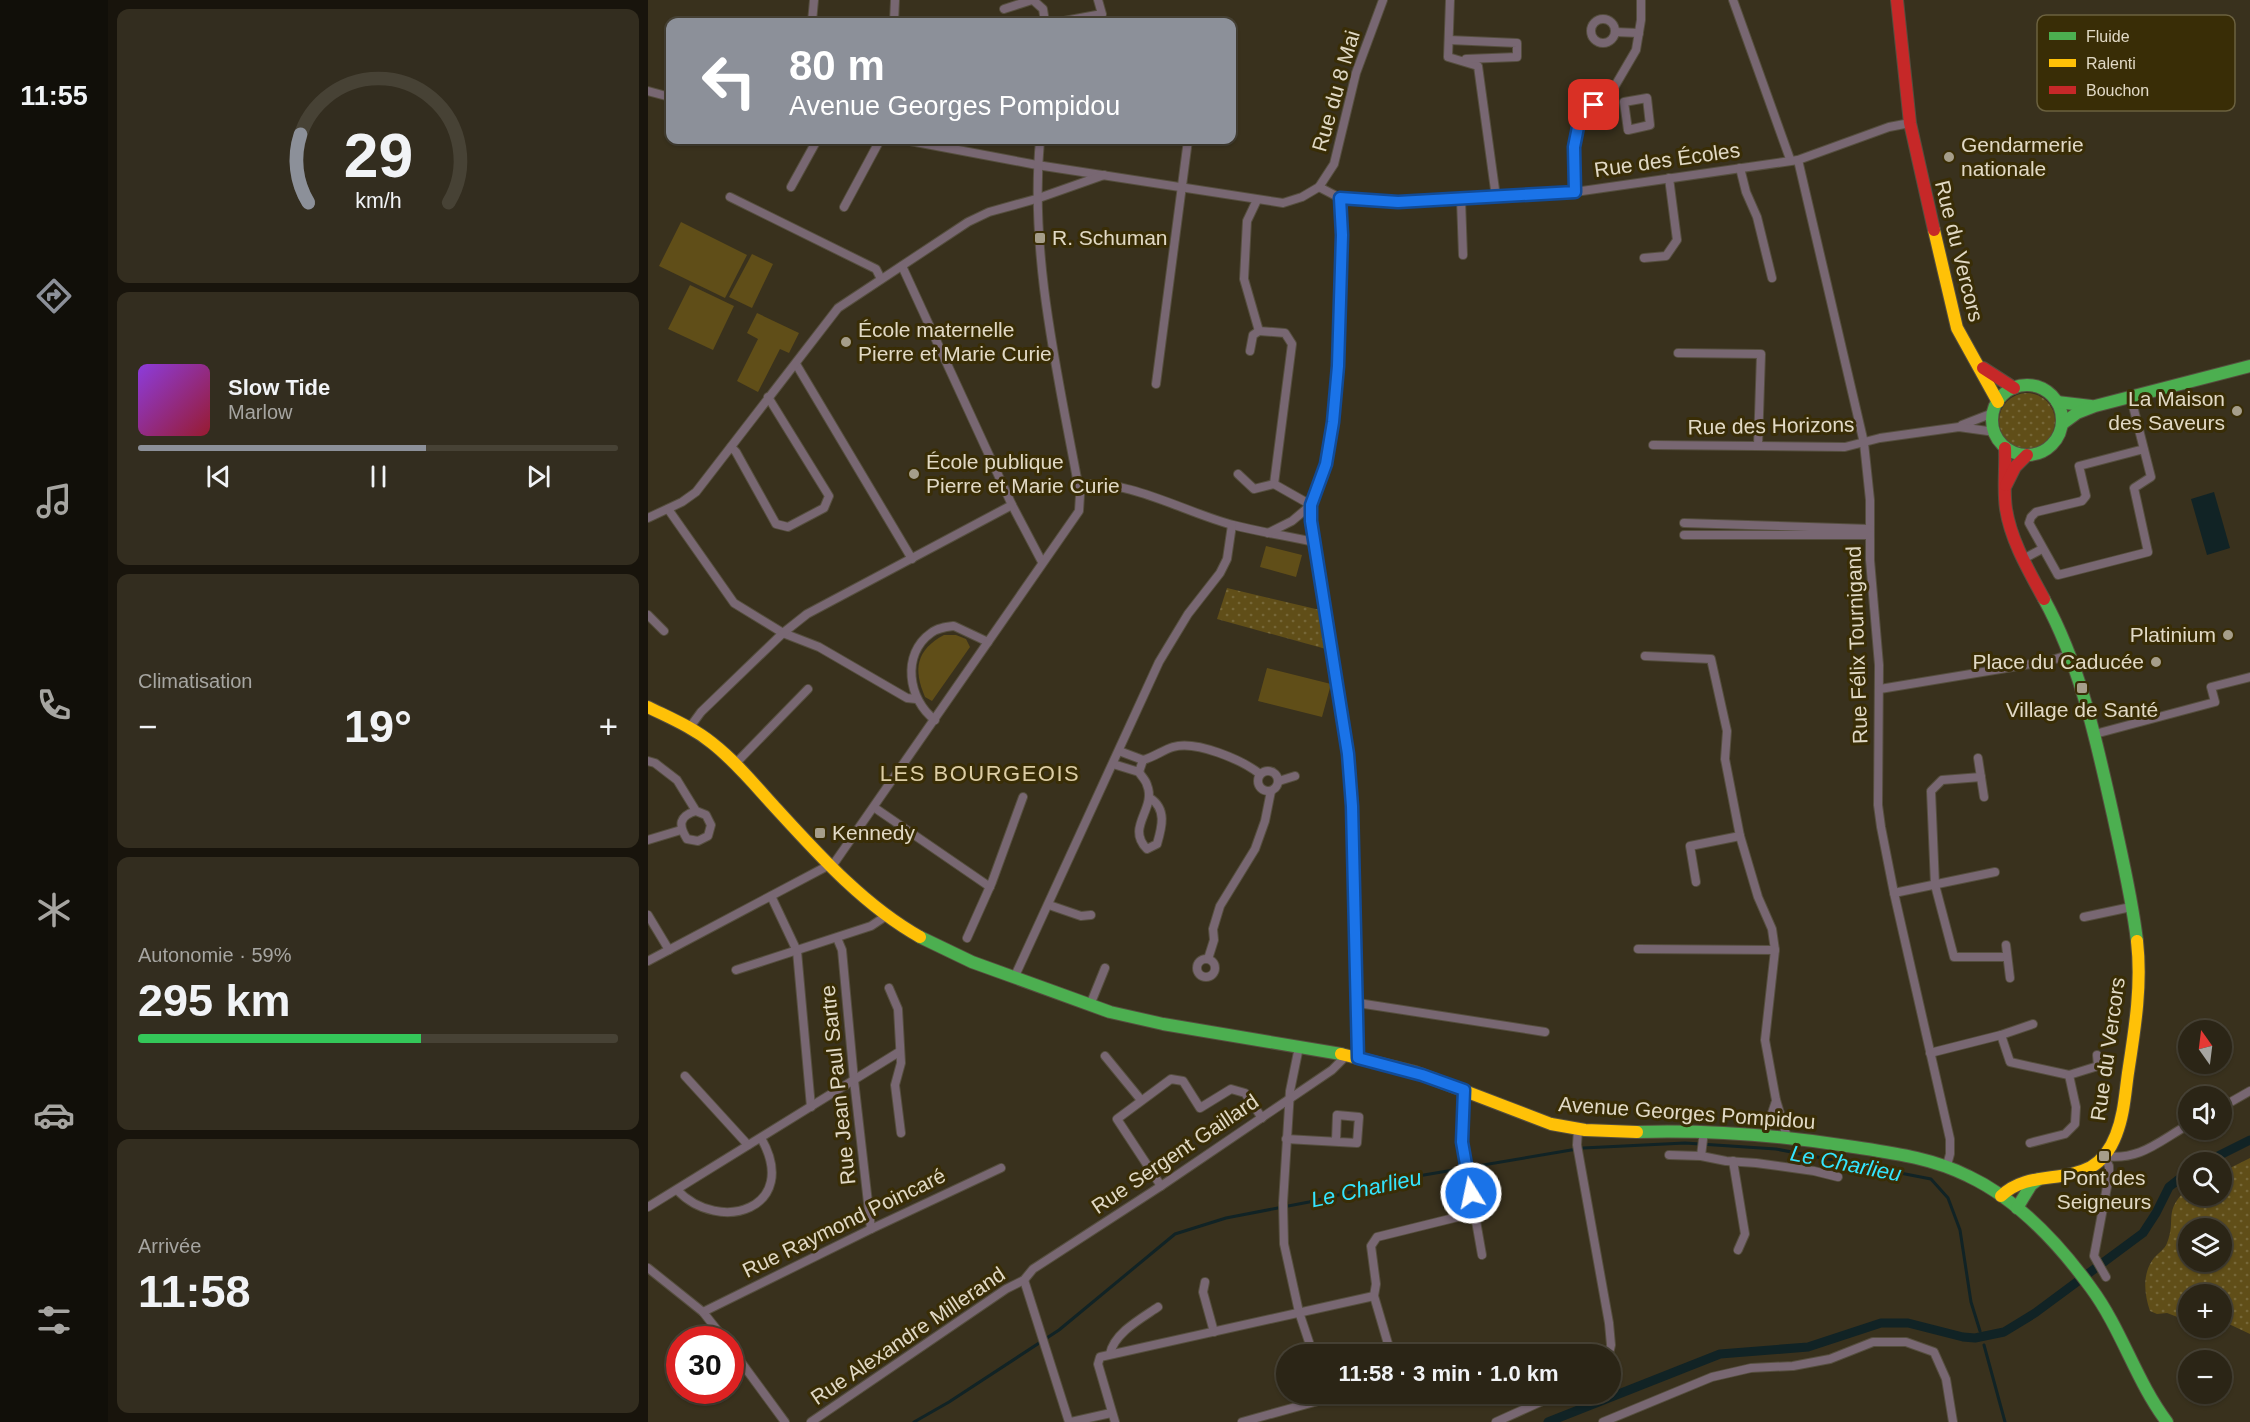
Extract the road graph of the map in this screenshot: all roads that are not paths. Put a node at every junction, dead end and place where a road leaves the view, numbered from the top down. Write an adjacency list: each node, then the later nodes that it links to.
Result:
1 (814, 0): 11 (street)
2 (896, 0): 12 (street)
3 (1032, 0): 10 (street); 13 (street)
4 (1098, 0): 14 (street)
5 (1383, 0): 35 (street, Rue du 8 Mai)
6 (1450, 0): 17 (street)
7 (1641, 0): 16 (street)
8 (1733, 0): 29 (street, Rue Félix Tournigand)
9 (1897, 0): 23 (street, Rue du Vercors)
10 (1004, 9)
11 (812, 18)
12 (894, 18)
13 (1044, 18)
14 (1080, 18)
15 (1615, 32): 16 (street)
16 (1639, 33): 20 (street)
17 (1449, 40): 18 (street); 18 (street)
18 (1458, 60): 39 (street)
19 (648, 91): 21 (street)
20 (1612, 91): 22 (street); 37 (street)
21 (666, 96)
22 (1624, 102)
23 (1910, 123): 29 (street, Rue des Écoles); 54 (street, Rue du Vercors)
24 (815, 144): 36 (street)
25 (878, 144): 44 (street)
26 (926, 144): 30 (street, Rue du 8 Mai)
27 (1040, 144): 30 (street)
28 (1187, 144): 34 (street)
29 (1794, 160): 31 (street, Rue des Écoles); 66 (street, Rue Félix Tournigand)
30 (1037, 165): 32 (street, Rue du 8 Mai); 41 (street)
31 (1740, 168): 33 (street, Rue des Écoles); 48 (street)
32 (1107, 174): 34 (street, Rue du 8 Mai); 41 (street)
33 (1669, 178): 37 (street, Rue des Écoles); 46 (street)
34 (1182, 187): 42 (street, Rue du 8 Mai); 56 (street)
35 (1318, 187): 40 (street, Rue des Écoles); 42 (street, Rue du 8 Mai)
36 (791, 188)
37 (1575, 192): 39 (street, Rue des Écoles)
38 (730, 197): 49 (street)
39 (1496, 197): 43 (street, Rue des Écoles)
40 (1340, 198): 43 (street, Rue des Écoles); 78 (street)
41 (1036, 199): 47 (street); 75 (street)
42 (1257, 200): 50 (street)
43 (1461, 200): 45 (street)
44 (844, 207)
45 (1463, 255)
46 (1644, 258)
47 (902, 266): 49 (street); 77 (street)
48 (1772, 278)
49 (881, 279): 53 (street)
50 (1259, 331): 51 (street); 74 (street)
51 (1250, 351)
52 (1678, 353): 68 (street)
53 (796, 363): 58 (street); 89 (street)
54 (1978, 364): 57 (street, Rue du Vercors); 62 (street, Rue du Vercors)
55 (2250, 366): 59 (street)
56 (1156, 384)
57 (2014, 388): 60 (street); 62 (street)
58 (768, 397): 69 (street); 69 (street)
59 (2131, 398): 61 (street); 71 (street)
60 (2057, 402): 61 (street); 63 (street)
61 (2095, 406): 63 (street)
62 (1996, 407): 64 (street, Rue des Horizons); 65 (street)
63 (2062, 424): 72 (street)
64 (1959, 427): 65 (street, Rue des Horizons); 66 (street, Rue des Horizons)
65 (1995, 432): 70 (street)
66 (1864, 443): 68 (street, Rue des Horizons); 84 (street, Rue Félix Tournigand)
67 (1653, 445): 68 (street, Rue des Horizons)
68 (1758, 445)
69 (731, 447): 79 (street)
70 (2005, 448): 72 (street); 76 (street, Rue du Vercors)
71 (2144, 449): 87 (street); 87 (street)
72 (2027, 455): 76 (street)
73 (1239, 474): 74 (street)
74 (1274, 484): 78 (street)
75 (1079, 485): 82 (street); 90 (street)
76 (2004, 489): 88 (street, Rue du Vercors)
77 (1012, 505): 89 (street); 90 (street)
78 (1311, 505): 83 (street); 86 (street)
79 (668, 509): 80 (street); 93 (street)
80 (648, 518)
81 (1684, 523): 84 (street)
82 (1233, 525): 83 (street); 105 (street)
83 (1268, 532): 86 (street)
84 (1870, 532): 85 (street); 98 (street, Rue Félix Tournigand)
85 (1684, 535)
86 (1314, 542): 153 (street)
87 (2042, 549): 88 (street)
88 (2025, 558): 95 (street, Rue du Vercors)
89 (912, 559): 93 (street)
90 (1042, 562): 94 (street)
91 (648, 615): 92 (street)
92 (664, 631)
93 (783, 633): 100 (street); 103 (street)
94 (988, 642): 100 (street); 102 (street)
95 (2071, 654): 98 (street); 104 (street, Rue du Vercors)
96 (1645, 656): 123 (street)
97 (2250, 677): 104 (street)
98 (1880, 688): 130 (street, Rue Félix Tournigand)
99 (808, 689): 109 (street)
100 (916, 699): 102 (street)
101 (648, 707): 103 (street, Avenue Georges Pompidou)
102 (935, 720): 120 (street)
103 (690, 727): 109 (street, Avenue Georges Pompidou)
104 (2095, 734): 133 (street, Rue du Vercors)
105 (1119, 751): 108 (street); 110 (street)
106 (1978, 758): 114 (street)
107 (648, 760): 121 (street)
108 (1143, 760): 111 (street); 112 (street)
109 (735, 764): 125 (street, Avenue Georges Pompidou)
110 (1113, 764): 111 (street); 132 (street)
111 (1139, 772): 119 (street)
112 (1260, 774): 115 (street); 116 (street)
113 (1295, 776): 115 (street)
114 (1981, 777): 118 (street); 128 (street)
115 (1279, 781): 116 (street)
116 (1271, 791): 146 (street)
117 (1023, 797): 129 (street)
118 (1984, 797)
119 (1150, 798): 119 (street)
120 (875, 808): 125 (street); 129 (street)
121 (696, 811): 122 (street); 122 (street)
122 (681, 830): 124 (street)
123 (1740, 836): 127 (street); 143 (street)
124 (648, 840)
125 (830, 866): 131 (street); 136 (street, Avenue Georges Pompidou)
126 (1995, 872): 128 (street)
127 (1696, 882)
128 (1935, 885): 130 (street); 145 (street)
129 (990, 887): 139 (street)
130 (1894, 893): 160 (street, Rue Félix Tournigand)
131 (771, 896): 142 (street); 144 (street)
132 (1048, 904): 135 (street); 150 (street)
133 (2132, 907): 137 (street); 188 (street, Rue du Vercors)
134 (648, 915): 142 (street)
135 (1091, 915)
136 (886, 916): 138 (street); 150 (street, Avenue Georges Pompidou)
137 (2084, 917)
138 (837, 938): 144 (street); 167 (street, Rue Jean Paul Sartre)
139 (967, 938)
140 (2006, 945): 145 (street)
141 (1638, 949): 143 (street)
142 (669, 950): 147 (street)
143 (1775, 950): 172 (street)
144 (797, 951): 149 (street); 174 (street)
145 (2007, 957): 151 (street)
146 (1208, 959)
147 (648, 961)
148 (1105, 968): 154 (street)
149 (736, 970)
150 (1014, 978): 154 (street, Avenue Georges Pompidou)
151 (2010, 978)
152 (889, 988): 159 (street)
153 (1358, 1003): 156 (street); 164 (street)
154 (1090, 1005): 158 (street, Avenue Georges Pompidou)
155 (2033, 1024): 157 (street)
156 (1545, 1032)
157 (2001, 1035): 160 (street); 165 (street)
158 (1299, 1047): 161 (street, Avenue Georges Pompidou); 170 (street)
159 (899, 1052): 167 (street); 178 (street)
160 (1930, 1053): 190 (street, Rue Félix Tournigand)
161 (1344, 1055): 164 (street, Avenue Georges Pompidou); 170 (street, Rue Sergent Gaillard)
162 (2097, 1055): 165 (street)
163 (1105, 1056): 171 (street)
164 (1358, 1058): 168 (street, Avenue Georges Pompidou)
165 (2069, 1075): 184 (street)
166 (685, 1076): 186 (street)
167 (854, 1080): 174 (street); 200 (street, Rue Jean Paul Sartre)
168 (1464, 1090): 176 (street, Avenue Georges Pompidou); 199 (street)
169 (2250, 1091): 173 (street)
170 (1290, 1098): 175 (street, Rue Sergent Gaillard); 182 (street)
171 (1141, 1100): 175 (street); 194 (street)
172 (1776, 1101): 179 (street); 180 (street)
173 (2232, 1101)
174 (811, 1107): 181 (street)
175 (1262, 1119): 194 (street, Rue Sergent Gaillard)
176 (1578, 1129): 185 (street, Avenue Georges Pompidou); 215 (street)
177 (2178, 1131): 188 (street)
178 (901, 1133)
179 (1765, 1134): 180 (street, Avenue Georges Pompidou); 185 (street, Avenue Georges Pompidou)
180 (1787, 1137): 190 (street, Avenue Georges Pompidou)
181 (761, 1138): 186 (street); 195 (street)
182 (1286, 1139): 183 (street); 210 (street)
183 (1336, 1141)
184 (2030, 1143)
185 (1702, 1144): 187 (street); 189 (street)
186 (748, 1145): 195 (street)
187 (1669, 1155)
188 (2104, 1156): 193 (street, Rue du Vercors); 204 (street)
189 (1732, 1161): 192 (street); 201 (street)
190 (1947, 1165): 196 (street, Avenue Georges Pompidou)
191 (1001, 1168): 200 (street, Rue Raymond Poincaré)
192 (1838, 1177)
193 (2040, 1179): 196 (street, Rue du Vercors); 198 (street)
194 (1161, 1186): 205 (street, Rue Sergent Gaillard)
195 (677, 1190): 197 (street)
196 (2001, 1196): 198 (street, Avenue Georges Pompidou)
197 (648, 1207)
198 (2017, 1209): 228 (street, Avenue Georges Pompidou)
199 (1474, 1213): 202 (street); 207 (street)
200 (871, 1229): 209 (street, Rue Raymond Poincaré)
201 (1738, 1250)
202 (1482, 1255)
203 (648, 1268): 209 (street)
204 (2106, 1276)
205 (1024, 1280): 222 (street, Rue Alexandre Millerand); 223 (street)
206 (1205, 1282): 212 (street)
207 (1374, 1296): 210 (street); 214 (street)
208 (1158, 1306): 216 (street)
209 (703, 1312): 211 (street)
210 (1299, 1312): 212 (street); 213 (street)
211 (714, 1326)
212 (1214, 1332): 216 (street)
213 (1310, 1344)
214 (1388, 1344)
215 (1611, 1344)
216 (1110, 1354): 220 (street)
217 (744, 1366): 221 (street)
218 (1301, 1404): 224 (street)
219 (1536, 1404): 225 (street)
220 (1113, 1418): 223 (street)
221 (785, 1422)
222 (812, 1422)
223 (1070, 1422)
224 (1242, 1422)
225 (1496, 1422)
226 (1603, 1422): 227 (street)
227 (1953, 1422)
228 (2167, 1422)

